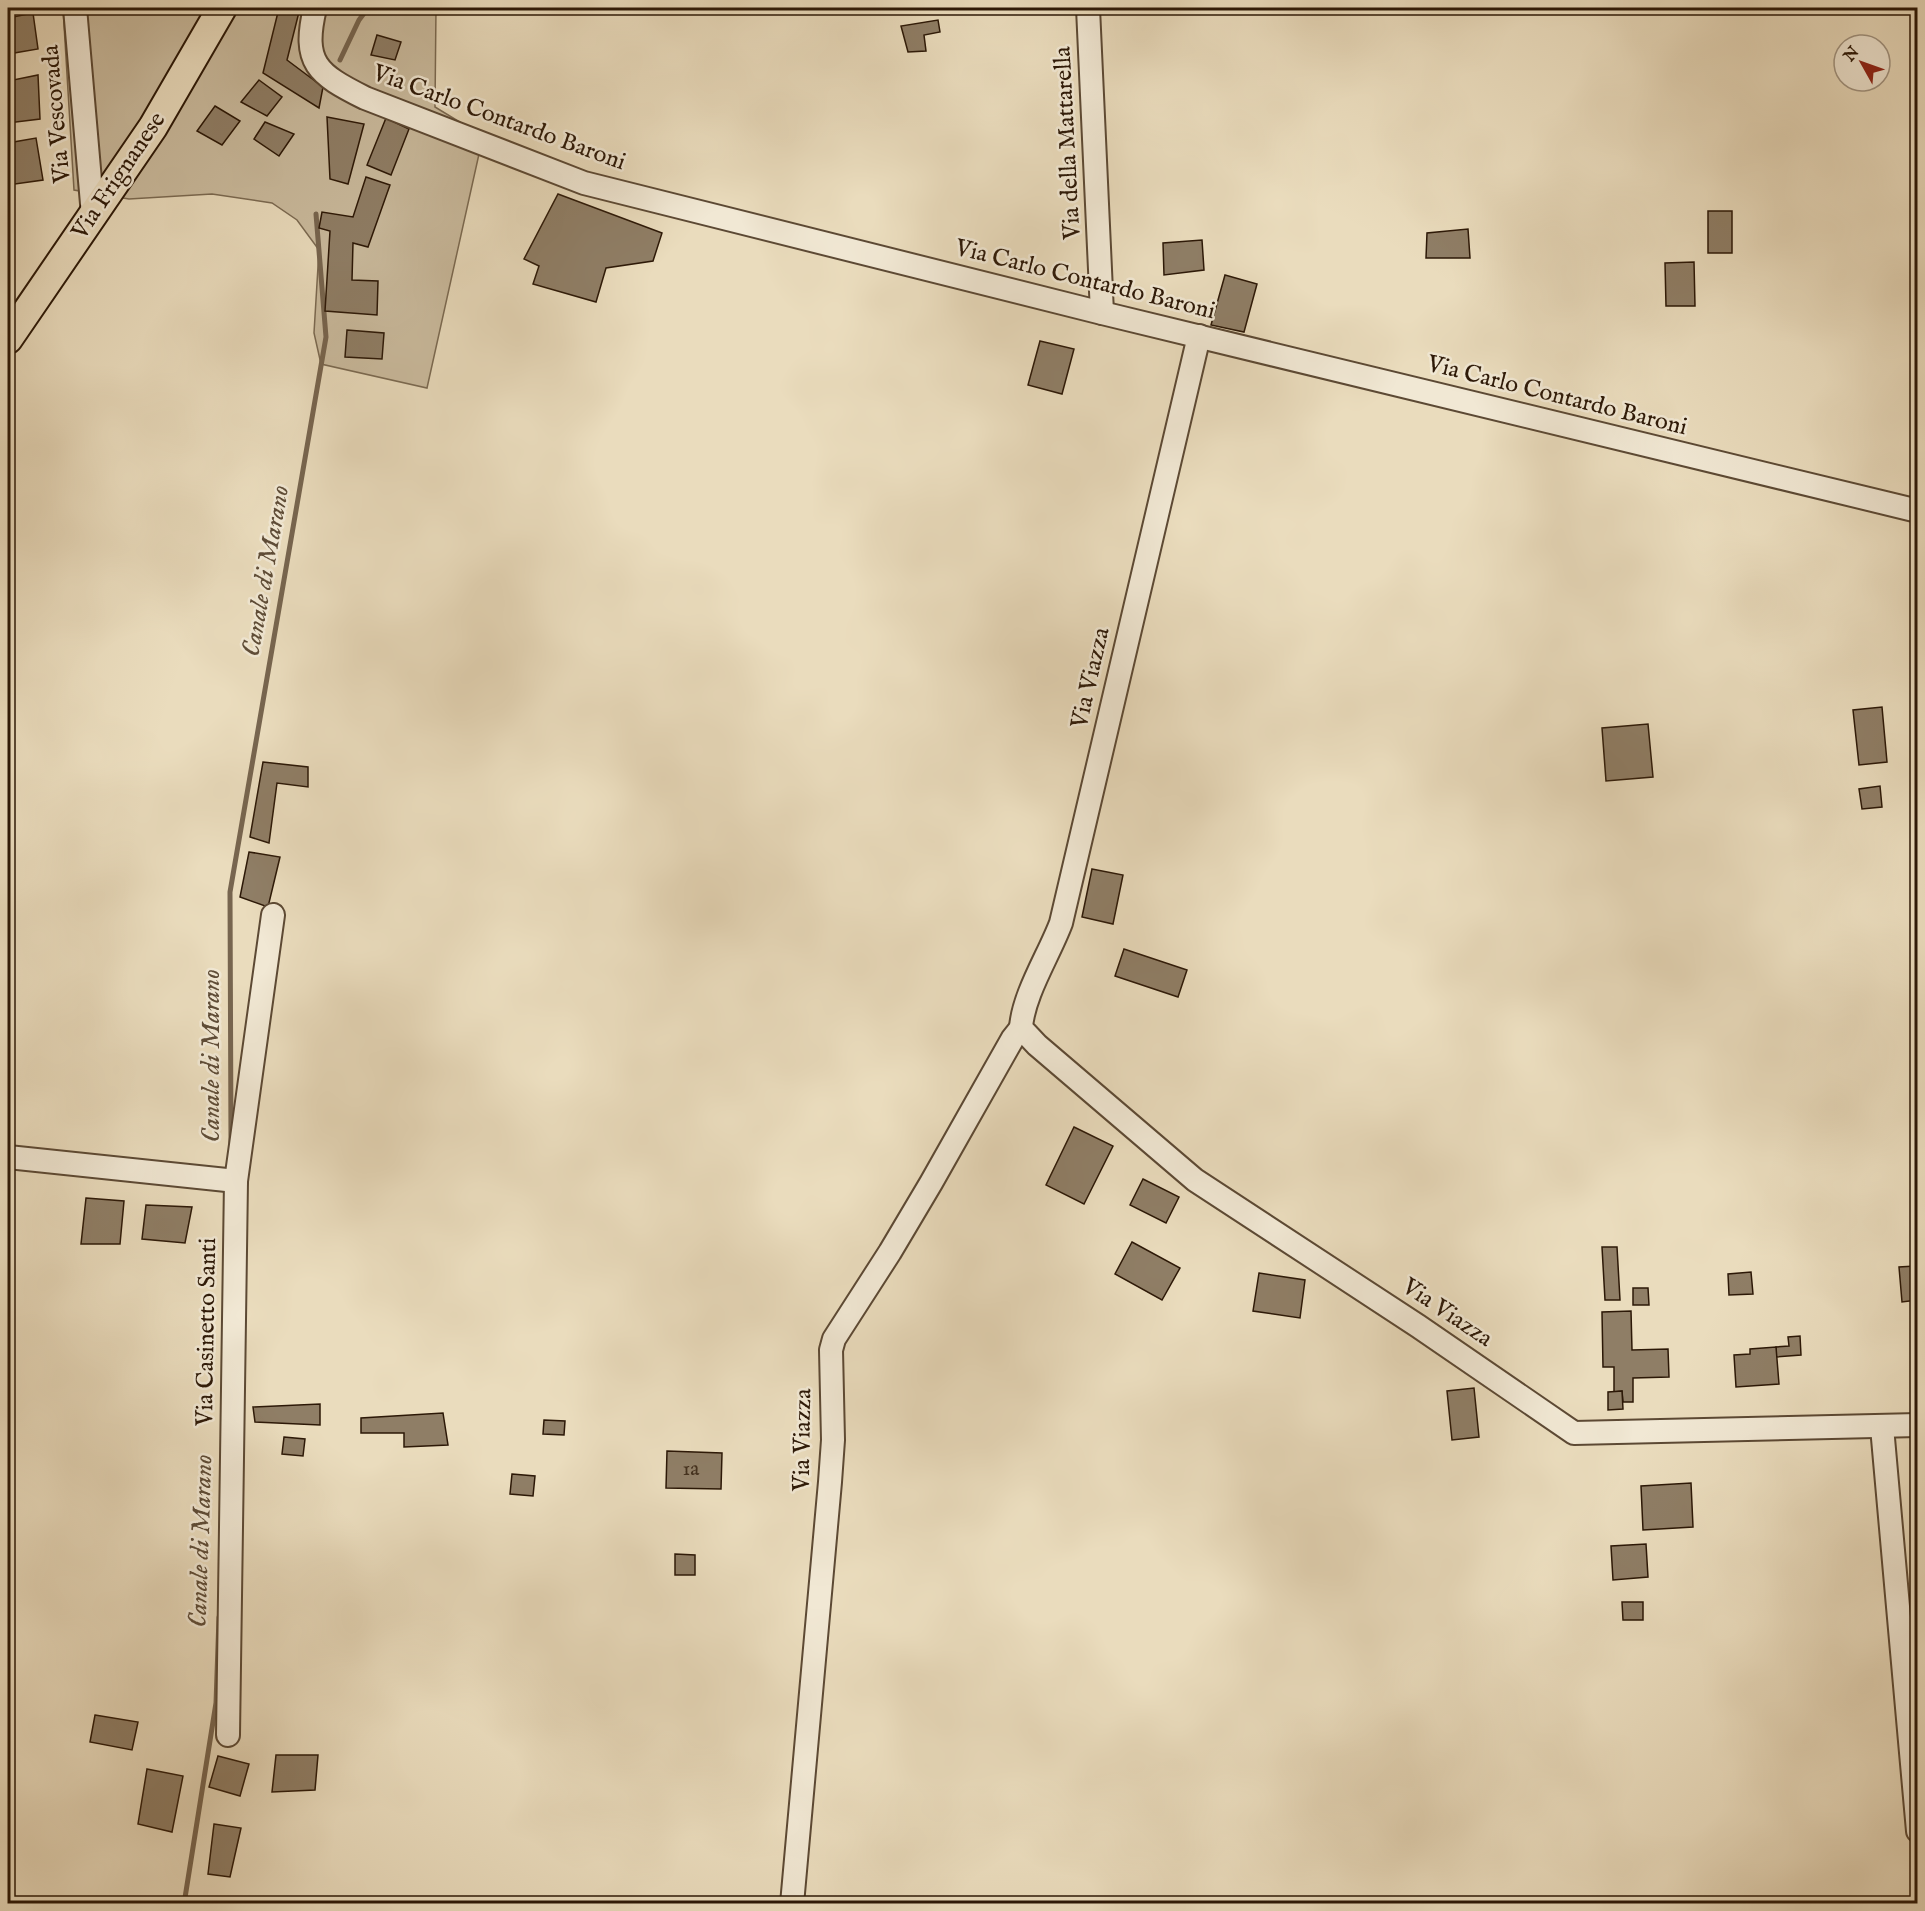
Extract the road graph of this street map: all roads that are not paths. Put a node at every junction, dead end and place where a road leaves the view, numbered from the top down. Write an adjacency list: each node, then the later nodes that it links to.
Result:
1 (75, 8): 5 (street, Via Vescovada)
2 (222, 8): 5 (main road, Via Frignanese)
3 (315, 8): 6 (street, Via Carlo Contardo Baroni)
4 (1088, 8): 6 (street, Via della Mattarella)
5 (93, 215): 8 (main road, Via Frignanese)
6 (1102, 313): 7 (street, Via Carlo Contardo Baroni)
7 (1199, 336): 9 (street, Via Carlo Contardo Baroni); 11 (street, Via Viazza)
8 (8, 339)
9 (1917, 512)
10 (273, 915): 13 (street, Via Casinetto Santi)
11 (1021, 1028): 15 (street, Via Viazza); 18 (street, Via Viazza)
12 (8, 1157): 13 (street)
13 (230, 1181): 16 (street, Via Casinetto Santi)
14 (1917, 1425): 15 (street, Via Viazza)
15 (1882, 1427): 17 (street)
16 (228, 1735)
17 (1917, 1831)
18 (792, 1904)

